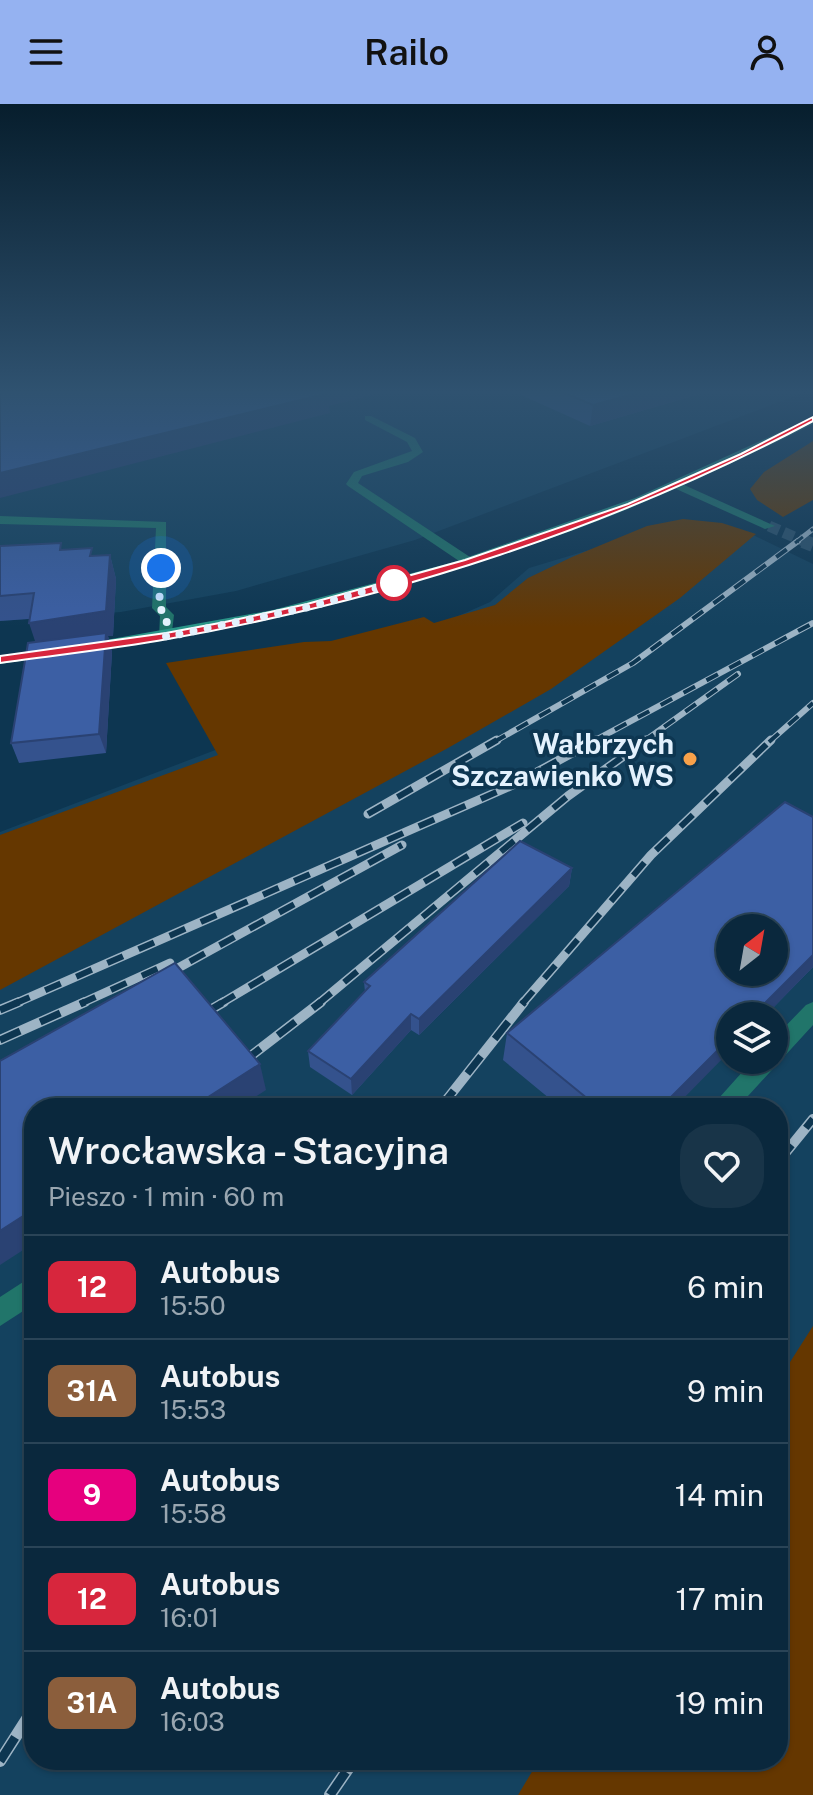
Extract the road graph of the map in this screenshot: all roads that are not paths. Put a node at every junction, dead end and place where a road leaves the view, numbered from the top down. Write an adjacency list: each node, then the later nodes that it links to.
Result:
1 (375, 469): 6 (street)
2 (713, 469): 3 (main road)
3 (678, 486): 5 (street); 6 (main road)
4 (0, 520): 7 (street)
5 (769, 526)
6 (469, 562): 7 (main road)
7 (166, 637): 8 (main road)
8 (0, 660)
9 (813, 1011): 10 (street)
10 (788, 1038)
11 (754, 1074): 12 (street)
12 (731, 1098)
13 (24, 1295): 14 (street)
14 (0, 1313)

